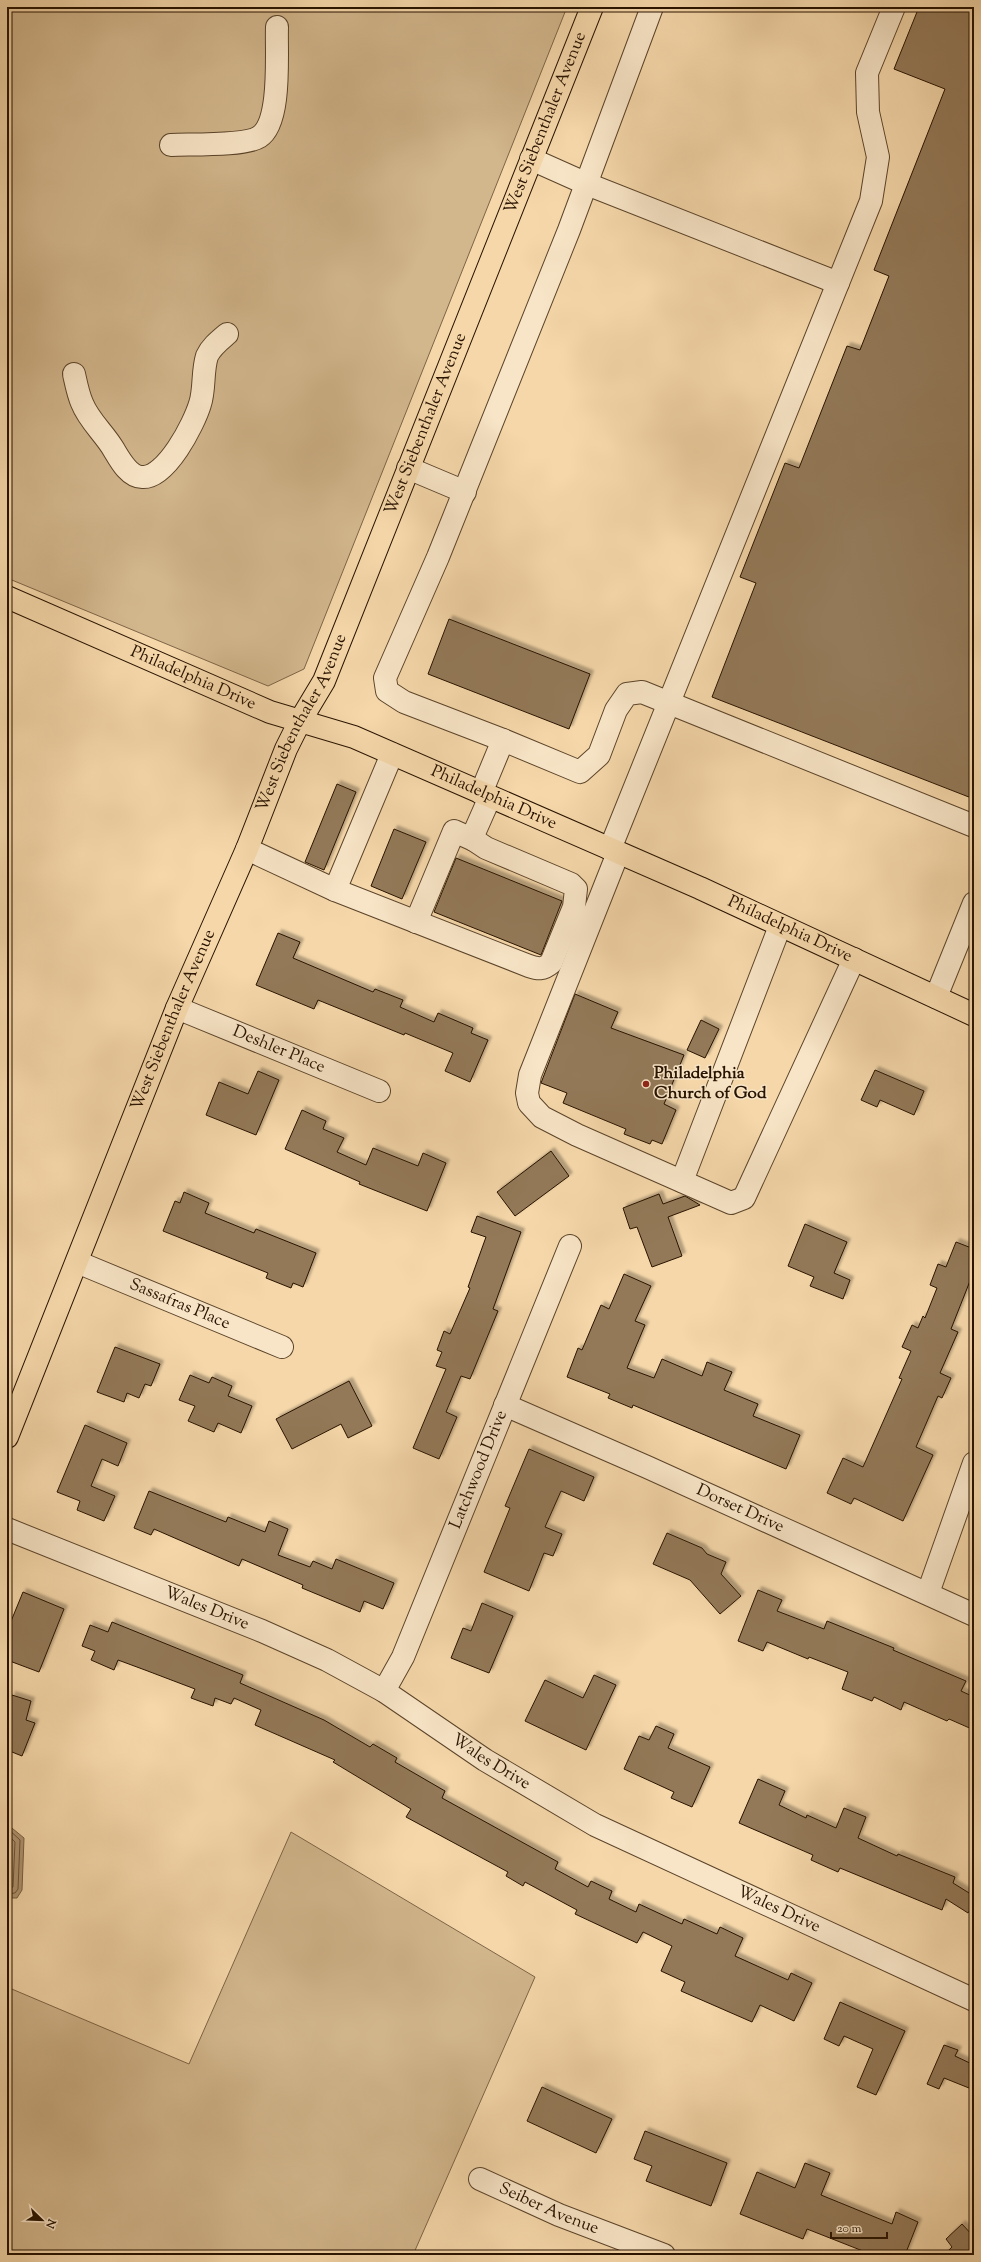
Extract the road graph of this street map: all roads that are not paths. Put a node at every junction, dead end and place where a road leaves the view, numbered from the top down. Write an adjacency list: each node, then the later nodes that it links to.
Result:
1 (592, 7): 6 (main road, West Siebenthaler Avenue)
2 (652, 7): 7 (street)
3 (894, 7): 8 (street)
4 (277, 27): 5 (street)
5 (170, 145)
6 (532, 159): 7 (street); 11 (main road, West Siebenthaler Avenue)
7 (587, 184): 8 (street); 12 (street)
8 (838, 283): 14 (street)
9 (227, 334): 10 (street)
10 (74, 374)
11 (408, 468): 12 (street); 15 (main road, West Siebenthaler Avenue)
12 (465, 492): 16 (street)
13 (7, 597): 15 (main road, Philadelphia Drive)
14 (670, 702): 16 (street); 19 (street); 22 (street)
15 (300, 721): 17 (main road, Philadelphia Drive); 21 (main road, West Siebenthaler Avenue)
16 (503, 740): 18 (street)
17 (392, 754): 18 (main road, Philadelphia Drive); 23 (street)
18 (485, 795): 20 (street); 22 (main road, Philadelphia Drive)
19 (974, 826)
20 (474, 840): 25 (street); 25 (street)
21 (247, 849): 23 (street); 29 (main road, West Siebenthaler Avenue)
22 (614, 851): 26 (main road, Philadelphia Drive); 32 (street)
23 (335, 890): 25 (street)
24 (974, 903): 28 (street)
25 (416, 922)
26 (780, 926): 27 (main road, Philadelphia Drive); 32 (street)
27 (854, 959): 28 (main road, Philadelphia Drive); 32 (street)
28 (936, 997): 30 (main road, Philadelphia Drive)
29 (177, 1008): 31 (street, Deshler Place); 34 (main road, West Siebenthaler Avenue)
30 (974, 1015)
31 (379, 1091)
32 (682, 1181)
33 (570, 1246): 36 (street, Latchwood Drive)
34 (77, 1262): 35 (street, Sassafras Place); 37 (main road, West Siebenthaler Avenue)
35 (282, 1346)
36 (505, 1405): 40 (street, Dorset Drive); 42 (street, Latchwood Drive)
37 (7, 1436)
38 (974, 1463): 40 (street)
39 (7, 1529): 42 (street, Wales Drive)
40 (928, 1593): 41 (street, Dorset Drive)
41 (974, 1615)
42 (384, 1691): 43 (street, Wales Drive)
43 (974, 2000)
44 (480, 2179): 45 (street, Seiber Avenue)
45 (664, 2255)

